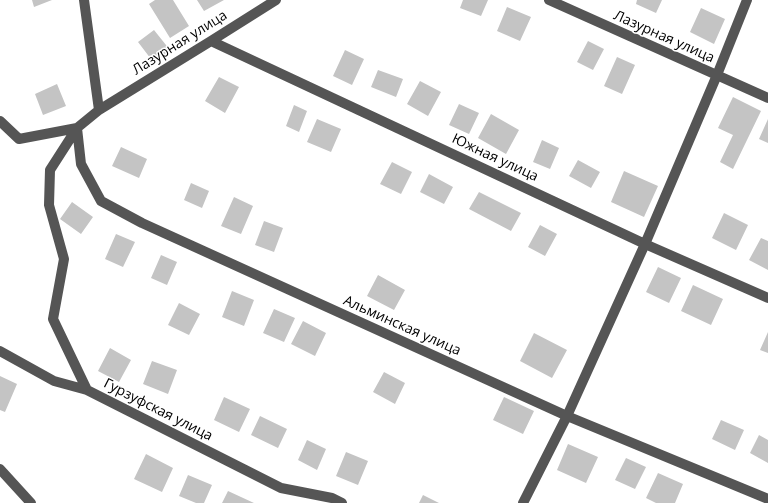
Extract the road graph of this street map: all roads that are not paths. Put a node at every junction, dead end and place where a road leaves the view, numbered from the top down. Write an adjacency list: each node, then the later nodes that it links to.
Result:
1 (84, 0): 8 (street)
2 (276, 0): 5 (street, Лазурная улица)
3 (549, 0): 6 (street, Лазурная улица)
4 (747, 0): 6 (street)
5 (211, 41): 8 (street, Лазурная улица); 11 (street, Южная улица)
6 (717, 76): 7 (street, Лазурная улица); 11 (street)
7 (768, 98)
8 (99, 110): 10 (street, Лазурная улица)
9 (0, 120): 10 (street)
10 (77, 128): 14 (street, Гурзуфская улица); 15 (street, Альминская улица)
11 (645, 244): 12 (street, Южная улица); 15 (street)
12 (768, 298)
13 (0, 351): 14 (street)
14 (87, 390): 19 (street, Гурзуфская улица)
15 (568, 416): 17 (street, Альминская улица); 20 (street)
16 (0, 469): 18 (street)
17 (768, 499)
18 (31, 503)
19 (342, 503)
20 (523, 503)

